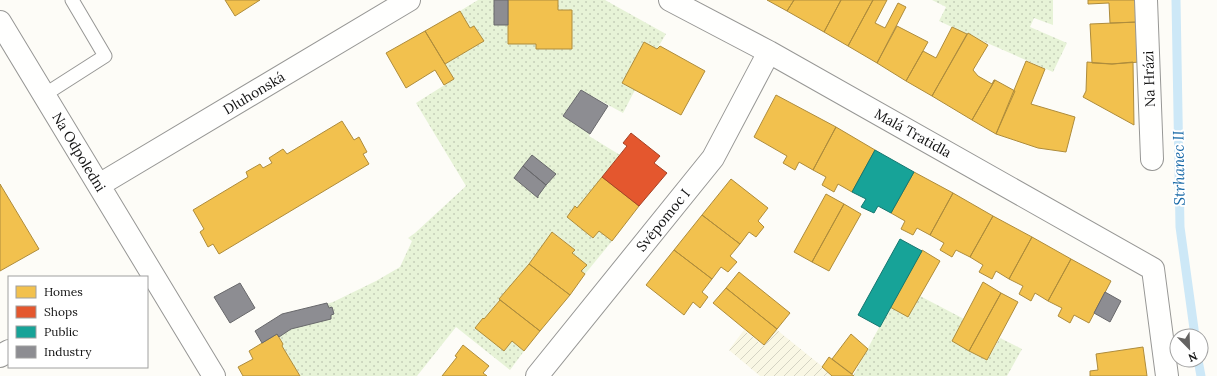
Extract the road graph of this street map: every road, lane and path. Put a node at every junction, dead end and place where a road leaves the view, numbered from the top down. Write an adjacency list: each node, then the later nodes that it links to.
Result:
1 (72, 0): 7 (lane)
2 (409, 0): 9 (street, Dluhonská)
3 (670, 0): 6 (street, Malá Tratidla)
4 (1146, 0): 8 (street, Na Hrázi)
5 (0, 22): 7 (street, Na Odpoledni)
6 (769, 52): 13 (street, Svépomoc I); 14 (street, Malá Tratidla)
7 (44, 95): 9 (street, Na Odpoledni)
8 (1152, 159)
9 (99, 185): 10 (street, Na Odpoledni)
10 (143, 273)
11 (148, 280): 12 (street, Na Odpoledni)
12 (214, 376)
13 (537, 376)
14 (1167, 376)

